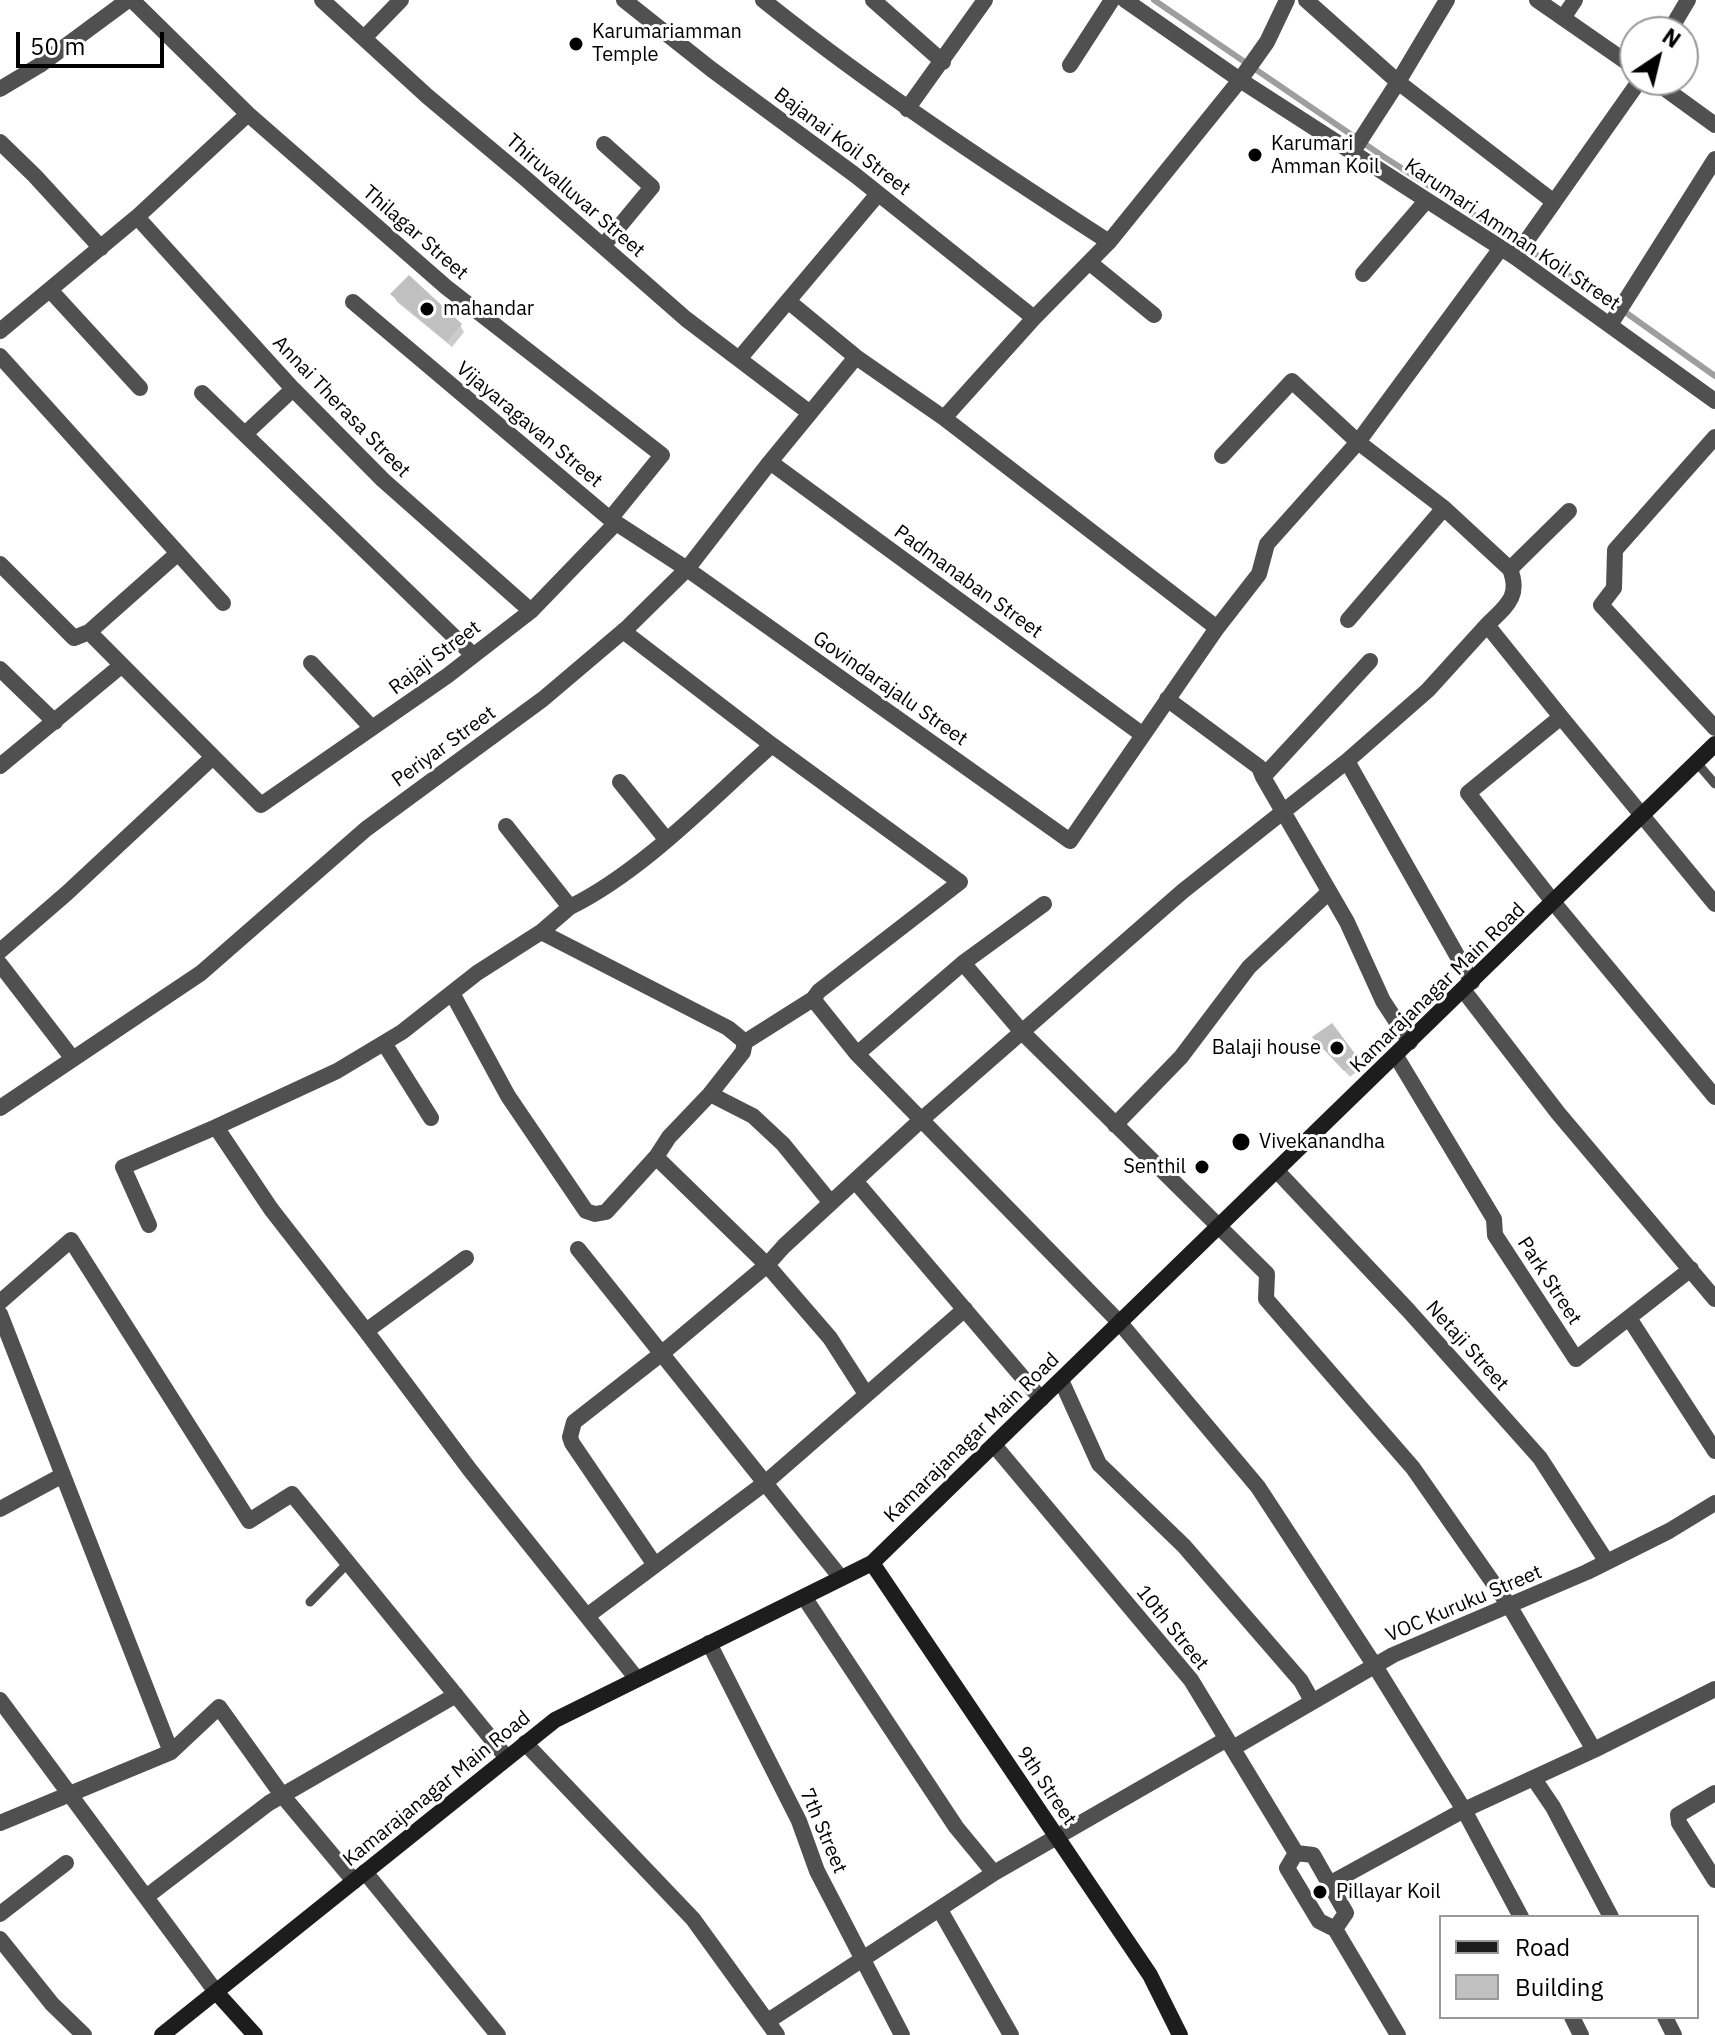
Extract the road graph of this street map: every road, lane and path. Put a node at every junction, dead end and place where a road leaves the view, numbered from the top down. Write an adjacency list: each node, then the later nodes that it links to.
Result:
1 (130, 0): 21 (street); 26 (street, Thilagar Street)
2 (322, 0): 16 (street, Thiruvalluvar Street)
3 (401, 0): 16 (street)
4 (624, 0): 32 (street, Bajanai Koil Street)
5 (763, 0): 25 (street)
6 (873, 0): 18 (street)
7 (985, 0): 18 (street)
8 (1112, 0): 19 (street)
9 (1125, 0): 20 (street, Karumari Amman Koil Street)
10 (1287, 0): 20 (street)
11 (1306, 0): 22 (street)
12 (1447, 0): 22 (street)
13 (1537, 0): 15 (street)
14 (1575, 0): 15 (street)
15 (1563, 18): 17 (street)
16 (365, 37): 37 (street, Thiruvalluvar Street)
17 (1619, 57)
18 (943, 62): 25 (street)
19 (1070, 65)
20 (1243, 76): 30 (street, Karumari Amman Koil Street); 36 (street)
21 (0, 89)
22 (1394, 89): 30 (street); 34 (street)
23 (1629, 96): 34 (street)
24 (1675, 96): 27 (street)
25 (907, 109): 36 (street)
26 (248, 114): 35 (street); 65 (street, Thilagar Street)
27 (1715, 125)
28 (0, 142): 38 (street)
29 (604, 144): 37 (street)
30 (1354, 150): 33 (street, Karumari Amman Koil Street)
31 (1715, 159): 47 (street)
32 (878, 194): 43 (street); 46 (street, Bajanai Koil Street)
33 (1426, 201): 39 (street, Karumari Amman Koil Street); 41 (street)
34 (1554, 202): 39 (street)
35 (137, 217): 38 (street); 53 (street, Annai Therasa Street)
36 (1109, 242): 40 (street)
37 (603, 246): 51 (street, Thiruvalluvar Street)
38 (101, 248): 42 (street)
39 (1508, 252): 47 (street, Karumari Amman Koil Street); 60 (street)
40 (1090, 263): 45 (street); 46 (street)
41 (1363, 274)
42 (50, 290): 48 (street); 52 (street)
43 (788, 301): 50 (street); 51 (street)
44 (353, 302): 65 (street, Vijayaragavan Street)
45 (1154, 315)
46 (1034, 318): 57 (street)
47 (1612, 320): 55 (street, Karumari Amman Koil Street)
48 (0, 331)
49 (0, 356): 66 (street)
50 (856, 357): 56 (street, Periyar Street); 57 (street)
51 (739, 359): 56 (street, Thiruvalluvar Street)
52 (140, 388)
53 (293, 389): 58 (street); 71 (street, Annai Therasa Street)
54 (202, 393): 58 (street)
55 (1712, 393)
56 (810, 413): 62 (street, Periyar Street)
57 (944, 418): 74 (street)
58 (245, 434): 77 (street)
59 (1715, 437): 86 (street)
60 (1358, 442): 61 (street); 63 (street); 74 (street)
61 (1222, 456)
62 (770, 462): 68 (street, Periyar Street); 87 (street, Padmanaban Street)
63 (1444, 508): 69 (street); 72 (street)
64 (1569, 511): 69 (street)
65 (613, 521): 68 (street, Vijayaragavan Street); 71 (street, Rajaji Street)
66 (177, 554): 70 (street); 76 (street)
67 (0, 564): 76 (street)
68 (687, 569): 75 (street, Periyar Street); 87 (street, Govindarajalu Street)
69 (1510, 569): 73 (street)
70 (223, 603)
71 (531, 611): 77 (street, Rajaji Street)
72 (1348, 620)
73 (1487, 625): 83 (street); 91 (street)
74 (1217, 628): 82 (street)
75 (623, 631): 89 (street); 119 (street, Periyar Street)
76 (89, 632): 80 (street)
77 (472, 654): 85 (street, Rajaji Street)
78 (1370, 661): 94 (street)
79 (311, 663): 85 (street)
80 (122, 665): 84 (street); 90 (street)
81 (0, 669): 84 (street)
82 (1167, 699): 87 (street); 94 (street)
83 (1561, 717): 98 (street); 102 (street)
84 (55, 722): 93 (street)
85 (372, 728): 90 (street, Rajaji Street)
86 (1715, 728)
87 (1143, 735)
88 (1715, 744): 92 (main road, Kamarajanagar Main Road)
89 (772, 745): 100 (street); 112 (street)
90 (213, 757): 107 (street)
91 (1347, 761): 97 (street); 110 (street)
92 (1697, 763): 96 (lane); 98 (main road, Kamarajanagar Main Road)
93 (0, 766)
94 (1263, 777): 97 (street)
95 (620, 782): 100 (street)
96 (1715, 784)
97 (1285, 812): 101 (street); 113 (street)
98 (1643, 817): 102 (main road, Kamarajanagar Main Road); 104 (street)
99 (506, 826): 105 (street)
100 (666, 839): 105 (street)
101 (1329, 892): 115 (street); 125 (street)
102 (1554, 903): 110 (main road, Kamarajanagar Main Road); 121 (street)
103 (1044, 904): 108 (street)
104 (1715, 904)
105 (570, 907): 106 (street)
106 (541, 932): 111 (street); 114 (street)
107 (0, 951)
108 (963, 963): 113 (street); 117 (street)
109 (0, 964): 119 (street)
110 (1468, 987): 115 (main road, Kamarajanagar Main Road); 136 (street)
111 (452, 993): 116 (street); 127 (street)
112 (813, 999): 114 (street); 117 (street)
113 (1022, 1032): 124 (street); 125 (street)
114 (745, 1042): 120 (street)
115 (1410, 1042): 118 (main road, Kamarajanagar Main Road)
116 (384, 1043): 123 (street); 126 (street)
117 (857, 1054): 124 (street)
118 (1396, 1056): 128 (main road, Kamarajanagar Main Road); 141 (street, Park Street)
119 (73, 1059): 122 (street, Periyar Street)
120 (710, 1094): 127 (street); 130 (street)
121 (1715, 1097)
122 (0, 1108)
123 (431, 1118)
124 (921, 1120): 129 (street); 142 (street)
125 (1115, 1125): 132 (street)
126 (216, 1127): 131 (street); 143 (street)
127 (656, 1157): 135 (street)
128 (1277, 1171): 132 (main road, Kamarajanagar Main Road); 154 (street, Netaji Street)
129 (856, 1182): 130 (street); 139 (street)
130 (831, 1203): 135 (street)
131 (149, 1225)
132 (1220, 1226): 142 (main road, Kamarajanagar Main Road); 161 (street)
133 (578, 1249): 144 (street)
134 (466, 1258): 143 (street)
135 (767, 1265): 144 (street); 146 (street)
136 (1691, 1269): 137 (street); 141 (street, Park Street)
137 (1715, 1299)
138 (0, 1302): 155 (street)
139 (965, 1309): 146 (street); 147 (street)
140 (0, 1314): 150 (street)
141 (1629, 1318): 149 (street)
142 (1120, 1323): 145 (main road, Kamarajanagar Main Road); 164 (street)
143 (366, 1331): 162 (street)
144 (661, 1354): 151 (street); 157 (street)
145 (1061, 1380): 147 (main road, Kamarajanagar Main Road); 169 (street)
146 (866, 1394): 151 (street)
147 (1041, 1399): 148 (main road, Kamarajanagar Main Road)
148 (994, 1445): 156 (main road, Kamarajanagar Main Road); 171 (street, 10th Street)
149 (1715, 1451)
150 (63, 1475): 153 (street); 173 (street)
151 (765, 1483): 157 (street); 158 (street)
152 (1715, 1503): 154 (street, VOC Kuruku Street)
153 (0, 1509)
154 (1607, 1562): 161 (street, VOC Kuruku Street)
155 (348, 1563): 160 (lane); 167 (street)
156 (872, 1563): 158 (main road, Kamarajanagar Main Road); 181 (main road, 9th Street)
157 (655, 1565): 162 (street)
158 (841, 1578): 159 (main road, Kamarajanagar Main Road)
159 (804, 1597): 163 (main road, Kamarajanagar Main Road); 184 (street)
160 (310, 1602)
161 (1510, 1607): 164 (street, VOC Kuruku Street); 172 (street)
162 (587, 1616): 165 (street)
163 (709, 1643): 165 (main road, Kamarajanagar Main Road); 195 (street, 7th Street)
164 (1375, 1666): 169 (street, VOC Kuruku Street); 179 (street)
165 (637, 1679): 170 (main road, Kamarajanagar Main Road)
166 (1715, 1689): 172 (street)
167 (456, 1695): 174 (street); 178 (street)
168 (0, 1700): 177 (street)
169 (1312, 1701): 171 (street, VOC Kuruku Street)
170 (525, 1743): 174 (main road, Kamarajanagar Main Road); 197 (street)
171 (1230, 1744): 181 (street, VOC Kuruku Street); 182 (street, 10th Street)
172 (1594, 1750): 175 (street)
173 (171, 1752): 177 (street); 178 (street)
174 (507, 1758): 185 (main road, Kamarajanagar Main Road)
175 (1534, 1779): 179 (street); 192 (street)
176 (1715, 1793): 186 (street)
177 (70, 1794): 180 (street); 188 (street)
178 (282, 1795): 185 (street); 188 (street)
179 (1464, 1810): 187 (street); 191 (street)
180 (0, 1823)
181 (1058, 1839): 184 (street, VOC Kuruku Street); 205 (main road, 9th Street)
182 (1296, 1853): 187 (street, 10th Street); 193 (street, 10th Street)
183 (66, 1863): 190 (street)
184 (994, 1873): 189 (street, VOC Kuruku Street)
185 (359, 1877): 196 (main road, Kamarajanagar Main Road); 201 (street)
186 (1715, 1880)
187 (1331, 1883): 193 (street, 10th Street)
188 (146, 1897): 196 (street)
189 (940, 1910): 195 (street, VOC Kuruku Street); 204 (street)
190 (0, 1914)
191 (1520, 1915)
192 (1610, 1915)
193 (1335, 1929): 206 (street, 10th Street)
194 (0, 1939): 198 (street)
195 (863, 1959): 197 (street, VOC Kuruku Street); 203 (street, 7th Street)
196 (216, 1992): 199 (main road, Kamarajanagar Main Road); 200 (main road)
197 (768, 2021): 202 (street)
198 (84, 2035)
199 (162, 2035)
200 (255, 2035)
201 (498, 2035)
202 (777, 2035)
203 (902, 2035)
204 (1011, 2035)
205 (1180, 2035)
206 (1398, 2035)

